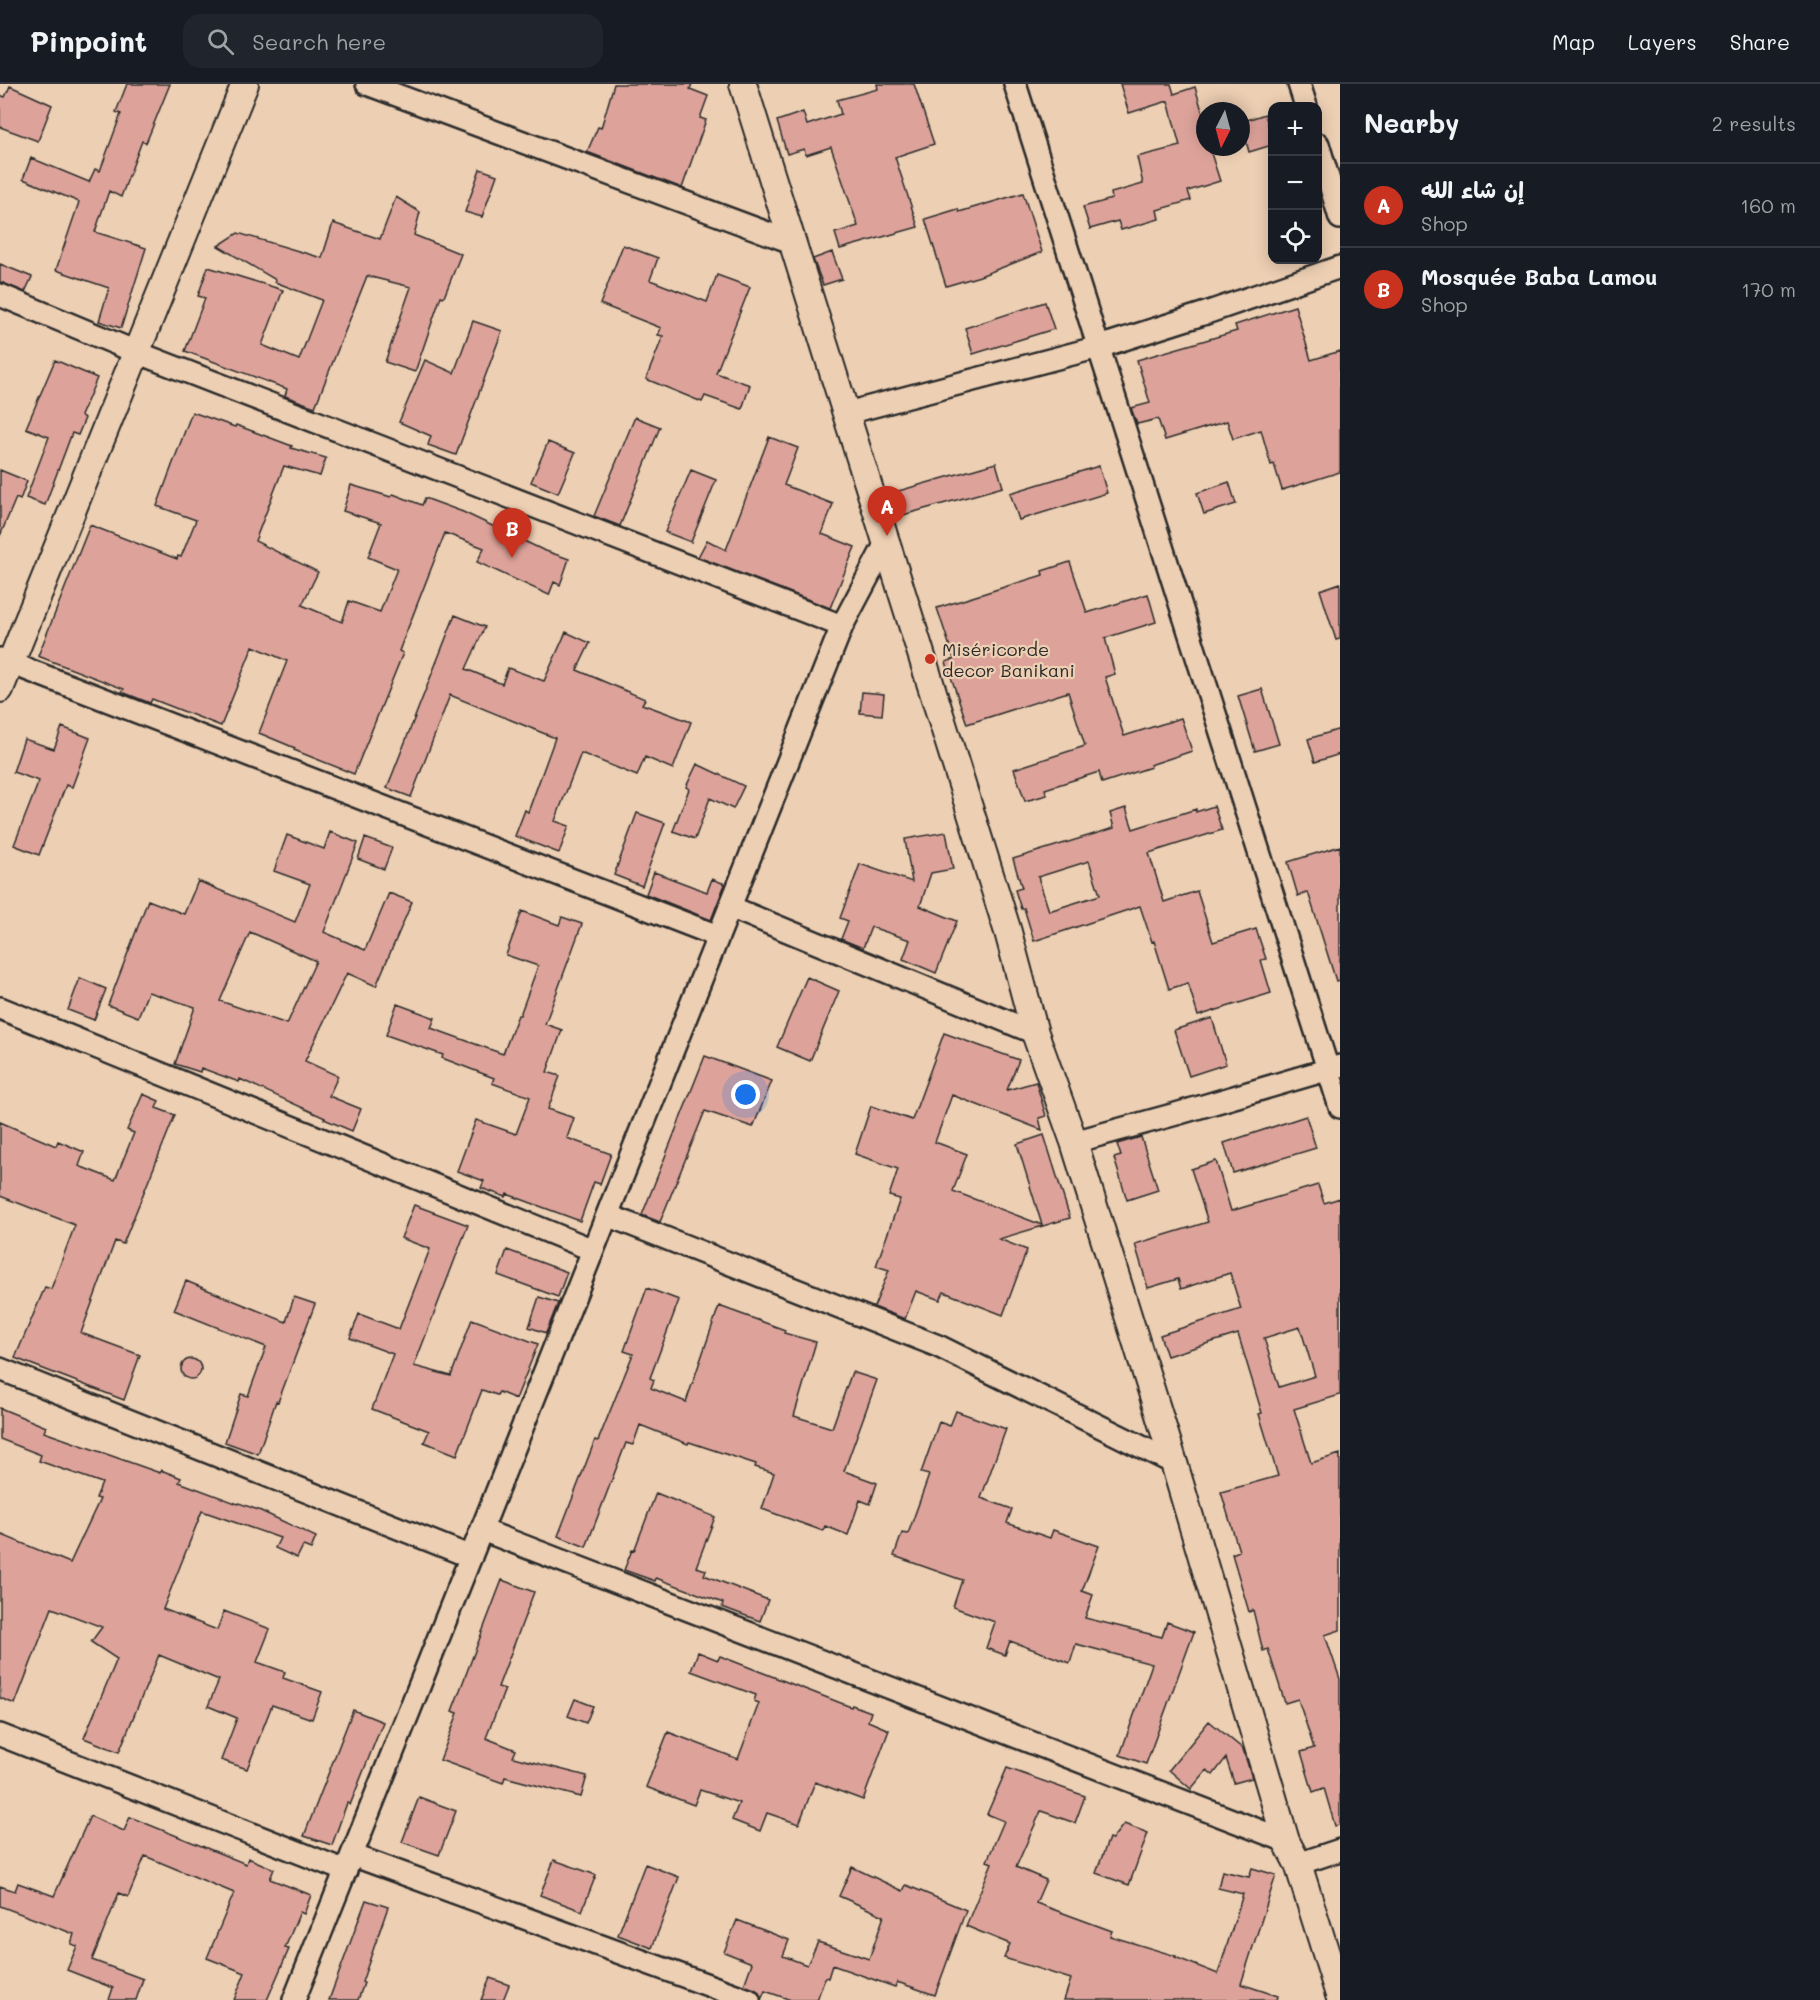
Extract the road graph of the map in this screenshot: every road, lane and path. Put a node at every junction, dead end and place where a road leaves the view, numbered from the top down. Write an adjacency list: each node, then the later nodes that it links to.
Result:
1 (244, 84): 13 (street)
2 (367, 84): 9 (street)
3 (743, 84): 9 (street)
4 (1015, 84): 12 (street)
5 (1299, 84): 6 (street)
6 (1305, 102)
7 (1321, 156): 8 (street)
8 (1340, 218)
9 (794, 243): 14 (street)
10 (1340, 267): 12 (street)
11 (0, 294): 13 (street)
12 (1099, 347): 14 (street); 23 (street)
13 (136, 352): 16 (street); 17 (street)
14 (848, 413): 15 (street)
15 (887, 541): 16 (street); 22 (street)
16 (842, 626): 19 (street)
17 (5, 661): 18 (street); 20 (street)
18 (0, 689)
19 (730, 907): 20 (street); 22 (street)
20 (718, 936): 26 (street)
21 (0, 1008): 27 (street)
22 (1035, 1033): 25 (street)
23 (1334, 1067): 24 (street); 25 (street)
24 (1340, 1107)
25 (1074, 1142): 29 (street)
26 (607, 1215): 27 (street); 29 (street)
27 (593, 1250): 30 (street)
28 (0, 1369): 31 (street)
29 (1174, 1463): 33 (street)
30 (482, 1530): 31 (street); 33 (street)
31 (471, 1557): 35 (street)
32 (0, 1735): 35 (street)
33 (1286, 1841): 36 (street)
34 (1340, 1850): 36 (street)
35 (349, 1863): 38 (street); 39 (street)
36 (1298, 1864): 37 (street)
37 (1340, 1998)
38 (294, 2000)
39 (749, 2000)

